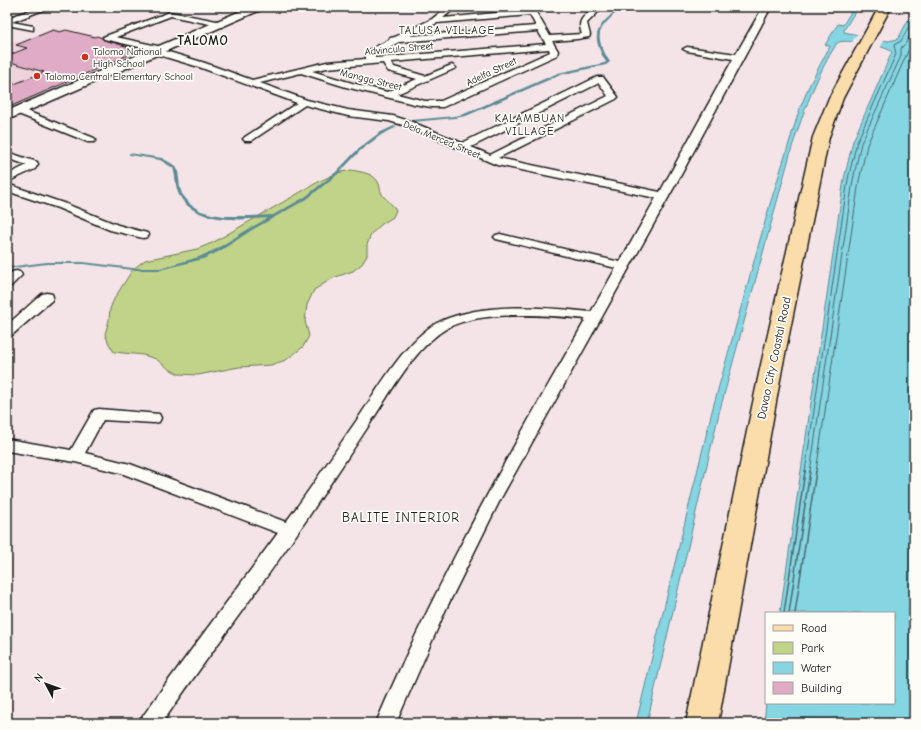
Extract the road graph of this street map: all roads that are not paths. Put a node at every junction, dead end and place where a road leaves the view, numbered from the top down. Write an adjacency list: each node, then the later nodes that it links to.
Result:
1 (47, 7): 9 (street)
2 (259, 7): 10 (street)
3 (452, 7): 8 (street)
4 (599, 7): 14 (street, Advincula Street)
5 (885, 7): 51 (main road, Davao City Coastal Road)
6 (764, 8): 17 (street)
7 (531, 10): 8 (street); 12 (street)
8 (435, 21): 13 (street)
9 (7, 22): 11 (street)
10 (219, 24): 16 (street); 16 (street, Dela Merced Street)
11 (30, 28)
12 (542, 28): 13 (street); 14 (street)
13 (393, 40): 19 (street)
14 (551, 46): 18 (street, Advincula Street); 26 (street, Adelfa Street)
15 (687, 49): 17 (street)
16 (157, 50): 23 (street, Dela Merced Street); 27 (street)
17 (738, 56): 38 (street)
18 (386, 60): 19 (street, Advincula Street); 22 (street)
19 (371, 62): 21 (street, Advincula Street)
20 (452, 68): 22 (street)
21 (302, 70): 23 (street, Advincula Street); 24 (street, Mangga Street)
22 (426, 79): 24 (street)
23 (250, 83): 25 (street, Dela Merced Street)
24 (388, 95): 26 (street, Mangga Street)
25 (304, 102): 30 (street); 33 (street, Dela Merced Street)
26 (436, 105)
27 (19, 111): 28 (street); 31 (street)
28 (7, 116)
29 (491, 133): 32 (street); 32 (street); 33 (street)
30 (248, 139)
31 (91, 140)
32 (518, 144): 35 (street)
33 (462, 147): 35 (street, Dela Merced Street)
34 (7, 155): 36 (street)
35 (489, 159): 38 (street, Dela Merced Street)
36 (7, 179)
37 (7, 187): 39 (street)
38 (663, 196): 41 (street)
39 (143, 235)
40 (500, 237): 41 (street)
41 (622, 266): 43 (street)
42 (47, 297): 44 (street)
43 (593, 316): 48 (street); 50 (street)
44 (7, 332)
45 (154, 418): 47 (street)
46 (7, 445): 47 (street)
47 (75, 456): 48 (street)
48 (290, 530): 49 (street)
49 (150, 723)
50 (386, 723)
51 (702, 723)

